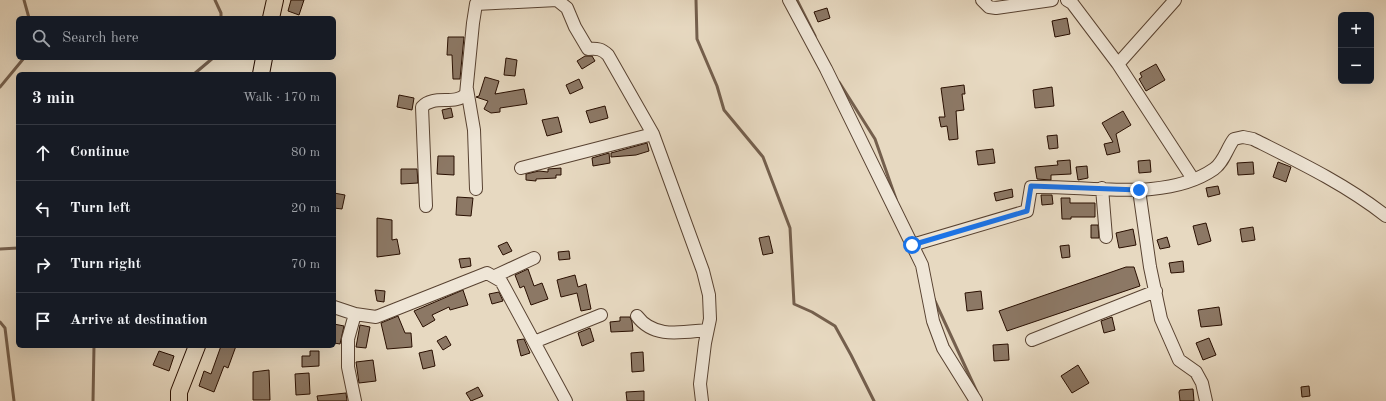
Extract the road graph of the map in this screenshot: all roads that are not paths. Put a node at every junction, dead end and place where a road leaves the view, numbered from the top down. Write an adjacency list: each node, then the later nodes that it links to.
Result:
1 (274, 0): 7 (main road)
2 (789, 0): 21 (street)
3 (982, 0): 4 (street)
4 (1052, 0)
5 (1067, 0): 9 (street)
6 (1175, 0): 9 (street)
7 (271, 16)
8 (264, 60): 10 (main road)
9 (1118, 64): 14 (street)
10 (261, 72)
11 (467, 89): 12 (street); 15 (street); 18 (street)
12 (653, 134): 13 (street); 29 (street)
13 (521, 168)
14 (1193, 179): 17 (street); 19 (street)
15 (476, 188)
16 (1102, 188): 17 (street); 20 (street); 21 (street)
17 (1139, 190): 24 (street)
18 (426, 206)
19 (1386, 216)
20 (1106, 237)
21 (912, 245): 37 (street)
22 (534, 258): 23 (street)
23 (495, 276): 26 (street); 31 (street)
24 (1156, 291): 30 (street); 38 (street)
25 (336, 308): 26 (street)
26 (355, 314): 34 (street)
27 (601, 315): 31 (street)
28 (637, 316): 29 (street)
29 (707, 330): 36 (street)
30 (1032, 340)
31 (534, 342): 35 (street)
32 (196, 348): 33 (main road)
33 (179, 401)
34 (355, 401)
35 (566, 401)
36 (702, 401)
37 (976, 401)
38 (1206, 401)

